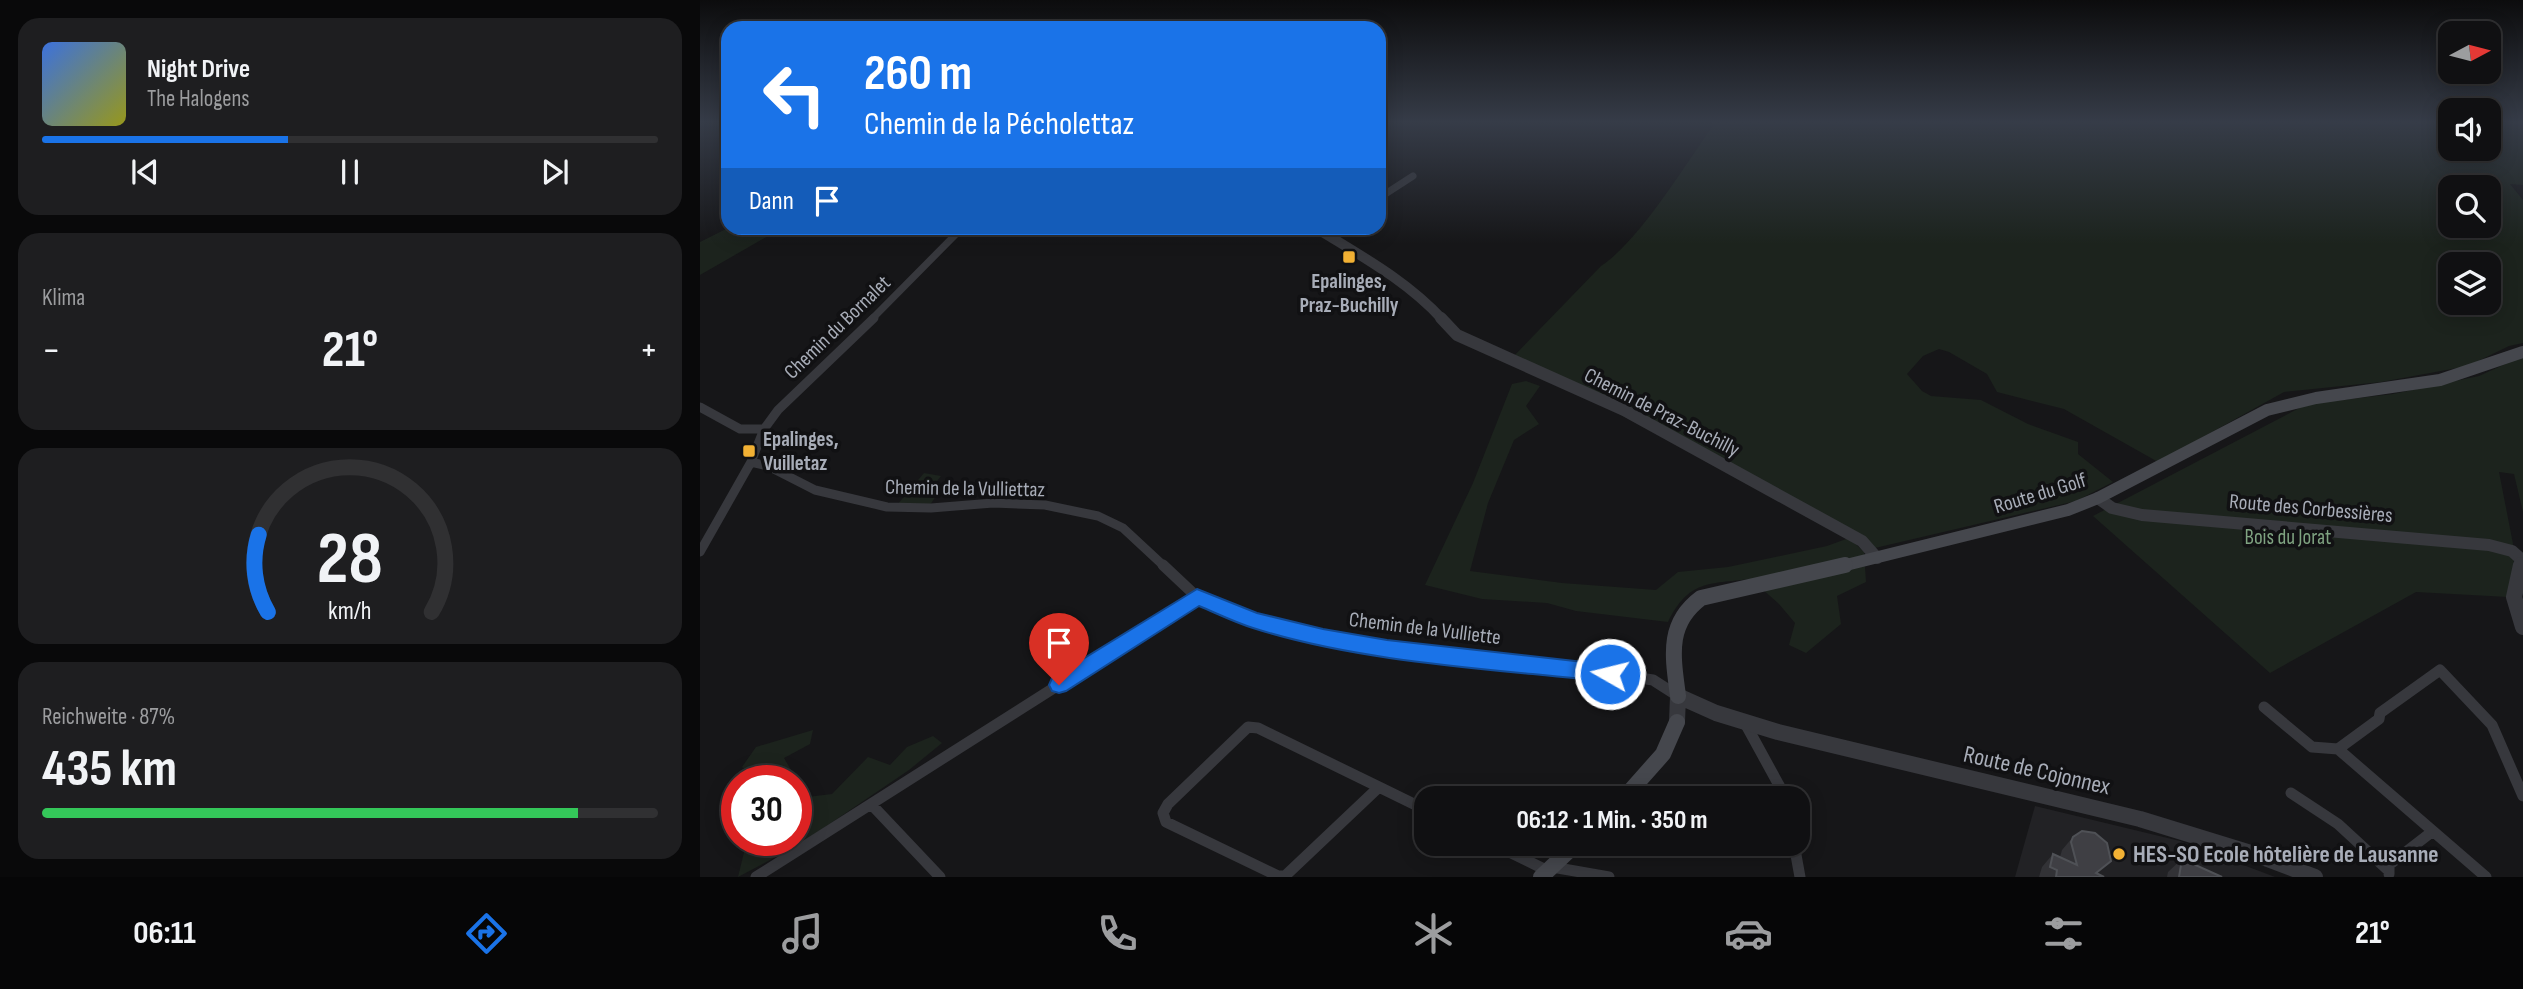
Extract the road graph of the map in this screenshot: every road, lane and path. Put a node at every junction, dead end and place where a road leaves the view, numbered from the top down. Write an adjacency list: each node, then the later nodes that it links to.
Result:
1 (1413, 176): 2 (street)
2 (1386, 193)
3 (956, 235): 7 (street, Chemin du Bornalet)
4 (1334, 235): 12 (street, Chemin de Praz-Buchilly)
5 (2523, 352): 9 (main road, Route du Golf)
6 (700, 407): 7 (street)
7 (764, 429): 8 (street, Chemin du Bornalet)
8 (751, 462): 10 (street); 13 (street, Chemin de la Vulliettaz)
9 (2098, 498): 11 (street, Route des Corbessières); 12 (main road, Route du Golf)
10 (700, 552)
11 (2522, 557): 14 (street)
12 (1877, 558): 15 (main road, Route du Golf)
13 (1197, 597): 16 (street, Chemin de la Vulliette); 27 (street)
14 (2523, 626)
15 (1675, 671): 16 (street); 17 (main road, Route du Golf)
16 (1653, 680): 17 (street, Chemin de la Vulliette)
17 (1678, 696): 19 (street); 20 (street, Route de Cojonnex)
18 (2264, 707): 21 (street)
19 (1677, 722): 22 (main road)
20 (1744, 722): 23 (street); 39 (street, Route de Cojonnex)
21 (2338, 749): 26 (street); 29 (street)
22 (1635, 786)
23 (1779, 786)
24 (1379, 787): 24 (street); 28 (street)
25 (2291, 793): 34 (street)
26 (2523, 796)
27 (872, 804): 35 (street); 36 (street)
28 (1414, 804)
29 (2433, 831): 34 (street); 40 (street)
30 (1517, 856): 33 (street)
31 (1563, 856): 33 (main road)
32 (1796, 856): 38 (street)
33 (1547, 871): 37 (street)
34 (2389, 874)
35 (756, 877)
36 (940, 877)
37 (1609, 877)
38 (1800, 877)
39 (2315, 877)
40 (2486, 877)

